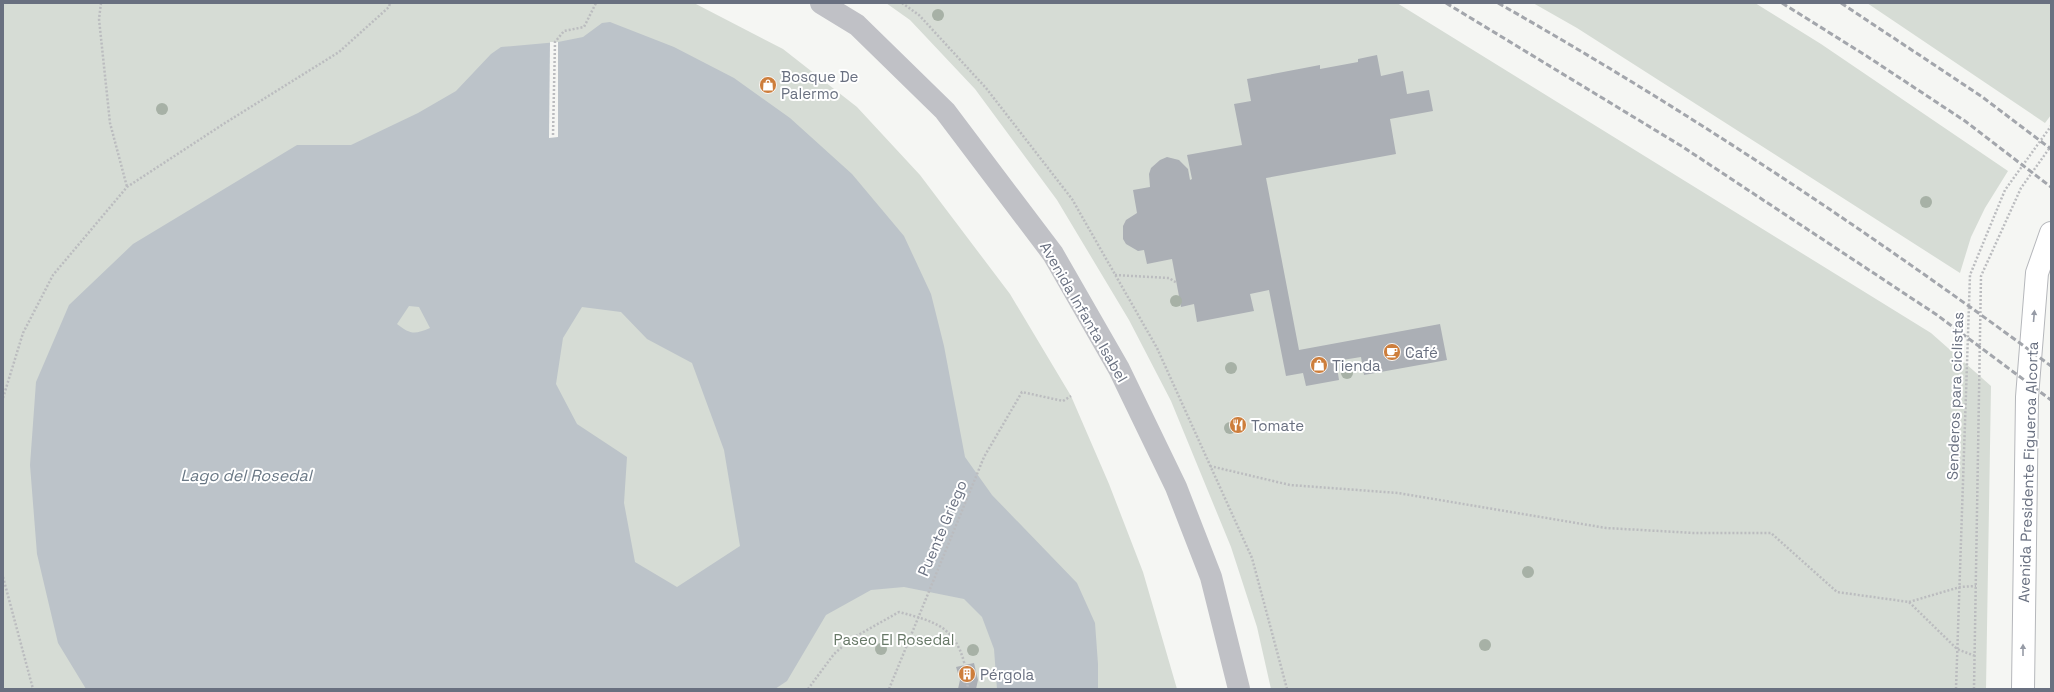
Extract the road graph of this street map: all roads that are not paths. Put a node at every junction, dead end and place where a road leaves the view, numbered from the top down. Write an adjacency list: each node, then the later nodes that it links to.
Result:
1 (821, 3): 3 (street, Avenida Infanta Isabel)
2 (2051, 233): 4 (main road, Avenida Presidente Figueroa Alcorta, one-way to 2)
3 (1238, 689)
4 (2023, 689)

